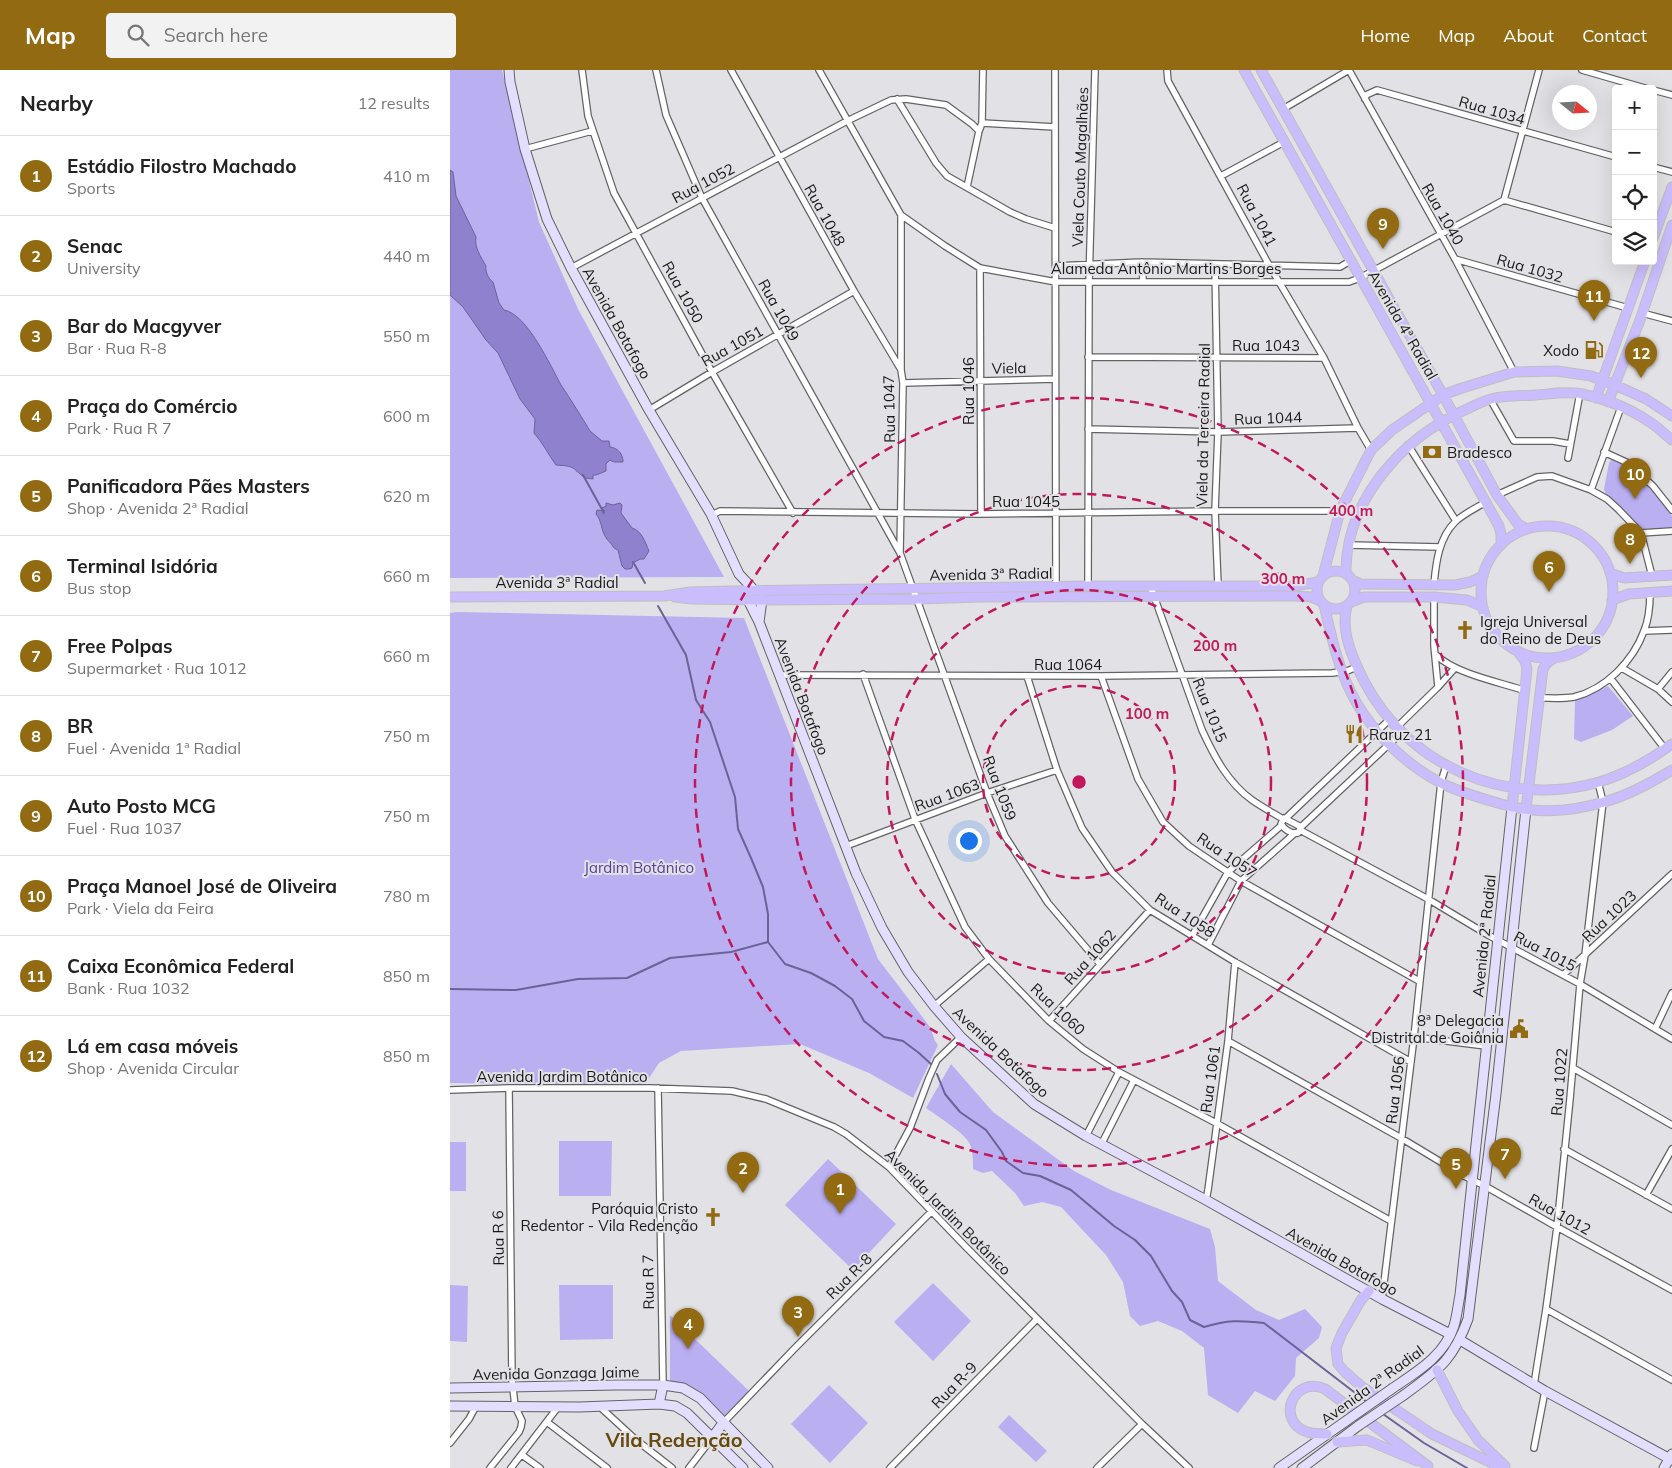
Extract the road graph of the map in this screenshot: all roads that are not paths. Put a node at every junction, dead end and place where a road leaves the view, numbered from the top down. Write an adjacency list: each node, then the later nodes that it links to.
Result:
1 (509, 70): 28 (main road, Avenida Botafogo)
2 (582, 70): 25 (street, Rua 1050)
3 (656, 70): 36 (street, Rua 1049)
4 (731, 70): 30 (street, Rua 1048)
5 (819, 70): 21 (street, Alameda Antônio Martins Borges)
6 (983, 70): 22 (street)
7 (1055, 70): 23 (street)
8 (1095, 70): 49 (street, Viela Couto Magalhães)
9 (1167, 70): 33 (street, Rua 1041)
10 (1244, 70): 27 (main road, Avenida 4ª Radial)
11 (1261, 70): 20 (main road, Avenida 4ª Radial)
12 (1349, 70): 19 (street, Rua 1040); 20 (street)
13 (1539, 70): 26 (street)
14 (1582, 70): 15 (street)
15 (1634, 85)
16 (1657, 91): 17 (street)
17 (1672, 96)
18 (897, 99): 21 (street, Rua 1052); 24 (street); 35 (street)
19 (1365, 99): 26 (street, Rua 1034); 44 (street, Rua 1040)
20 (1283, 109): 56 (main road, Avenida 4ª Radial)
21 (847, 121): 30 (street, Rua 1052); 38 (street, Alameda Antônio Martins Borges)
22 (982, 122): 23 (street); 24 (street)
23 (1055, 127): 41 (street)
24 (979, 131): 35 (street)
25 (592, 132): 28 (street); 43 (street, Rua 1050)
26 (1523, 132): 29 (street, Rua 1034); 37 (street)
27 (1284, 142): 33 (street); 47 (main road, Avenida 4ª Radial)
28 (525, 149): 54 (main road, Avenida Botafogo)
29 (1612, 156)
30 (779, 158): 36 (street, Rua 1052); 63 (street, Rua 1048)
31 (1657, 168): 32 (street)
32 (1672, 172)
33 (1221, 176): 51 (street, Rua 1041)
34 (1672, 187): 40 (main road)
35 (967, 188): 41 (street)
36 (702, 198): 43 (street, Rua 1052); 67 (street, Rua 1049)
37 (1504, 200): 42 (street); 44 (street, Alameda Antônio Martins Borges)
38 (901, 215): 55 (street, Alameda Antônio Martins Borges); 71 (street, Rua 1047)
39 (1672, 225): 45 (main road)
40 (1657, 227)
41 (1055, 228): 53 (street)
42 (1612, 231)
43 (637, 234): 54 (street, Rua 1052); 72 (street, Rua 1050)
44 (1440, 235): 46 (street, Rua 1040); 56 (street, Alameda Antônio Martins Borges)
45 (1669, 241): 65 (main road)
46 (1455, 259): 64 (street, Rua 1032); 73 (street, Rua 1040)
47 (1350, 261): 51 (street, Alameda Antônio Martins Borges); 57 (main road, Avenida 4ª Radial)
48 (1142, 262): 49 (street, Alameda Antônio Martins Borges); 50 (street, Alameda Antônio Martins Borges); 59 (street)
49 (1090, 264): 53 (street, Alameda Antônio Martins Borges); 58 (street, Viela Couto Magalhães)
50 (1215, 265): 51 (street, Alameda Antônio Martins Borges); 62 (street, Viela da Terceira Radial)
51 (1269, 265): 60 (street, Rua 1041)
52 (1644, 265): 64 (main road)
53 (1056, 266): 61 (street)
54 (570, 268): 86 (main road, Avenida Botafogo)
55 (980, 268): 61 (street, Alameda Antônio Martins Borges); 76 (street, Rua 1046)
56 (1372, 271): 57 (street, Alameda Antônio Martins Borges); 80 (main road, Avenida 4ª Radial)
57 (1360, 278): 60 (street, Alameda Antônio Martins Borges); 83 (main road, Avenida 4ª Radial)
58 (1089, 281): 59 (street, Alameda Antônio Martins Borges); 61 (street, Alameda Antônio Martins Borges); 68 (street, Viela Couto Magalhães)
59 (1143, 281): 62 (street, Alameda Antônio Martins Borges)
60 (1279, 281): 62 (street, Alameda Antônio Martins Borges); 70 (street, Rua 1041)
61 (1056, 282): 74 (street)
62 (1216, 282): 69 (street, Viela da Terceira Radial)
63 (854, 291): 67 (street, Rua 1051); 71 (street, Rua 1048)
64 (1628, 308): 75 (main road)
65 (1642, 313): 66 (street); 78 (main road)
66 (1672, 321)
67 (778, 335): 72 (street, Rua 1051); 107 (street, Rua 1049)
68 (1088, 357): 69 (street, Rua 1043); 91 (street, Viela Couto Magalhães)
69 (1217, 358): 70 (street, Rua 1043); 92 (street, Viela da Terceira Radial)
70 (1324, 358): 90 (street, Rua 1041)
71 (901, 370): 77 (street, Rua 1047)
72 (712, 372): 86 (street, Rua 1051); 106 (street, Rua 1050)
73 (1514, 372): 75 (main road); 80 (main road)
74 (1055, 379): 76 (street, Viela); 109 (street)
75 (1602, 380): 78 (main road); 81 (main road)
76 (980, 381): 77 (street, Viela); 110 (street, Rua 1046)
77 (903, 382): 108 (street, Rua 1047)
78 (1615, 385): 84 (main road); 88 (main road)
79 (1580, 393): 81 (main road); 82 (main road); 94 (street)
80 (1443, 395): 83 (main road); 87 (main road, Avenida 4ª Radial)
81 (1596, 398): 84 (main road)
82 (1490, 399): 87 (main road); 94 (street)
83 (1431, 402): 89 (main road, Avenida 4ª Radial); 96 (main road)
84 (1608, 402): 85 (main road)
85 (1621, 406): 93 (main road); 97 (street)
86 (649, 410): 112 (main road, Avenida Botafogo)
87 (1453, 415): 89 (main road); 100 (main road, Avenida 4ª Radial)
88 (1672, 416)
89 (1441, 421): 95 (main road); 101 (main road, Avenida 4ª Radial)
90 (1358, 428): 92 (street, Rua 1044); 96 (street, Rua 1041)
91 (1088, 429): 92 (street, Rua 1044); 105 (street, Viela Couto Magalhães)
92 (1218, 432): 103 (street, Viela da Terceira Radial)
93 (1672, 440)
94 (1570, 444): 98 (street)
95 (1408, 445): 111 (main road); 113 (street)
96 (1371, 450): 102 (main road)
97 (1604, 452): 99 (street); 104 (street)
98 (1568, 458)
99 (1591, 490): 100 (street); 116 (street)
100 (1497, 495): 114 (main road, Avenida 4ª Radial)
101 (1486, 502): 113 (street); 117 (main road, Avenida 4ª Radial)
102 (1341, 509): 103 (street, Rua 1045); 111 (main road); 127 (main road)
103 (1215, 510): 105 (street, Rua 1045); 130 (street, Viela da Terceira Radial)
104 (1672, 510)
105 (1088, 512): 109 (street, Rua 1045); 132 (street, Viela Couto Magalhães)
106 (793, 513): 107 (street, Rua 1045); 112 (street, Rua 1045)
107 (878, 513): 108 (street, Rua 1045); 120 (street, Rua 1049)
108 (902, 513): 110 (street, Rua 1045); 120 (street, Rua 1047)
109 (1055, 513): 110 (street, Rua 1045); 131 (street)
110 (981, 514)
111 (1359, 514): 118 (main road)
112 (712, 515): 122 (main road, Avenida Botafogo)
113 (1456, 521): 119 (street)
114 (1528, 529): 117 (main road); 121 (main road)
115 (1672, 531): 116 (street)
116 (1641, 533): 125 (street)
117 (1501, 544): 124 (main road)
118 (1348, 545): 119 (street); 126 (main road)
119 (1440, 547): 128 (street)
120 (900, 553): 133 (street, Rua 1047)
121 (1610, 573): 125 (main road); 147 (main road)
122 (739, 574): 134 (main road); 135 (main road, Avenida Botafogo)
123 (1672, 575): 125 (main road)
124 (1482, 576): 128 (main road); 150 (main road)
125 (1652, 576)
126 (1349, 577): 127 (main road); 128 (main road); 149 (main road)
127 (1321, 579): 130 (main road, Avenida 3ª Radial); 148 (main road)
128 (1434, 584)
129 (1150, 585): 130 (main road, Avenida 3ª Radial); 132 (main road, Avenida 3ª Radial); 139 (street, Rua 1015)
130 (1218, 585)
131 (1056, 586): 132 (main road, Avenida 3ª Radial); 133 (main road, Avenida 3ª Radial); 141 (main road)
132 (1088, 586): 143 (main road)
133 (914, 589): 135 (main road, Avenida 3ª Radial); 146 (street, Rua 1047)
134 (732, 590): 135 (main road, Avenida 3ª Radial); 138 (main road, Avenida 3ª Radial)
135 (754, 590)
136 (1672, 591): 137 (main road)
137 (1650, 593): 147 (main road); 153 (street)
138 (664, 596): 140 (main road, Avenida 3ª Radial); 144 (main road, Avenida 3ª Radial)
139 (1153, 596): 143 (main road, Avenida 3ª Radial); 148 (main road, Avenida 3ª Radial); 163 (street, Rua 1015)
140 (450, 597)
141 (980, 597): 143 (main road, Avenida 3ª Radial); 146 (main road, Avenida 3ª Radial)
142 (1434, 597): 149 (main road); 150 (main road); 155 (street)
143 (1108, 598)
144 (748, 600): 145 (main road, Avenida 3ª Radial); 151 (main road, Avenida Botafogo)
145 (762, 600): 146 (main road, Avenida 3ª Radial); 151 (main road, Avenida Botafogo)
146 (918, 600): 165 (street, Rua 1059)
147 (1612, 600): 156 (main road)
148 (1322, 603): 149 (main road); 160 (main road)
149 (1349, 604): 157 (main road)
150 (1482, 606): 154 (main road)
151 (759, 622): 164 (main road, Avenida Botafogo)
152 (1672, 630): 153 (street)
153 (1644, 631): 159 (street)
154 (1519, 653): 156 (main road); 171 (main road, Avenida 2ª Radial)
155 (1436, 655): 158 (street); 169 (street)
156 (1554, 658): 172 (main road, Avenida 2ª Radial)
157 (1357, 667): 160 (street, Rua 1064); 174 (main road)
158 (1455, 668): 169 (street); 171 (street)
159 (1622, 668): 168 (street); 170 (street)
160 (1342, 672): 163 (street, Rua 1064); 175 (main road)
161 (1672, 672): 170 (street)
162 (863, 674): 164 (street, Rua 1064); 165 (street, Rua 1064); 190 (street, Rua 1060)
163 (1182, 674): 167 (street, Rua 1064); 191 (street, Rua 1015)
164 (779, 675): 193 (main road, Avenida Botafogo)
165 (946, 676): 166 (street, Rua 1064); 186 (street, Rua 1059)
166 (1027, 676): 167 (street, Rua 1064); 180 (street, Rua 1058)
167 (1101, 676): 194 (street, Rua 1057)
168 (1611, 679): 172 (street); 178 (street)
169 (1438, 687): 176 (street)
170 (1658, 689): 173 (street)
171 (1526, 691): 184 (main road, Avenida 2ª Radial)
172 (1540, 698): 185 (main road, Avenida 2ª Radial)
173 (1672, 702)
174 (1389, 720): 175 (street); 176 (main road)
175 (1377, 730): 177 (main road); 191 (street)
176 (1399, 730): 177 (street); 179 (main road)
177 (1390, 744): 182 (main road); 192 (street)
178 (1668, 746): 183 (main road)
179 (1446, 766): 182 (street, Rua 1056); 184 (main road)
180 (1057, 770): 186 (street, Rua 1063); 198 (street, Rua 1058)
181 (1672, 770): 187 (main road)
182 (1441, 782): 188 (main road); 197 (street, Rua 1056)
183 (1598, 782): 185 (main road); 187 (street, Rua 1022)
184 (1514, 787): 185 (main road); 188 (main road, Avenida 2ª Radial)
185 (1528, 789): 189 (main road, Avenida 2ª Radial)
186 (987, 793): 190 (street, Rua 1063); 206 (street, Rua 1059)
187 (1603, 802): 189 (main road); 203 (street, Rua 1022)
188 (1512, 807): 189 (main road); 200 (main road, Avenida 2ª Radial)
189 (1526, 809): 202 (main road, Avenida 2ª Radial)
190 (915, 819): 193 (street, Rua 1063); 204 (street, Rua 1060)
191 (1284, 821): 192 (street); 192 (street); 194 (street)
192 (1298, 830): 196 (street); 197 (street, Rua 1015)
193 (846, 846): 211 (main road, Avenida Botafogo)
194 (1228, 872): 196 (street, Rua 1057); 199 (street)
195 (1672, 874): 203 (street, Rua 1023)
196 (1242, 881): 201 (street); 208 (street, Rua 1057)
197 (1428, 899): 200 (street, Rua 1015); 208 (street, Rua 1056)
198 (1150, 910): 199 (street, Rua 1058); 206 (street, Rua 1062)
199 (1192, 936): 201 (street, Rua 1058)
200 (1498, 940): 202 (street, Rua 1015); 218 (main road, Avenida 2ª Radial)
201 (1208, 945): 205 (street, Rua 1058)
202 (1510, 947): 207 (street, Rua 1015); 235 (main road, Avenida 2ª Radial)
203 (1585, 955): 207 (street, Rua 1023); 209 (street, Rua 1022)
204 (989, 959): 211 (street); 212 (street, Rua 1060)
205 (1235, 962): 217 (street, Rua 1061); 219 (street, Rua 1058)
206 (1100, 964): 212 (street, Rua 1062)
207 (1563, 976): 209 (street, Rua 1015)
208 (1419, 981): 214 (street, Rua 1056)
209 (1580, 984): 213 (street, Rua 1015); 220 (street, Rua 1022)
210 (1672, 993): 213 (street)
211 (934, 1006): 215 (main road, Avenida Botafogo)
212 (1049, 1021): 221 (street, Rua 1060)
213 (1654, 1029): 216 (street, Rua 1015)
214 (1414, 1037): 218 (street); 219 (street, Rua 1056)
215 (961, 1038): 228 (main road, Avenida Botafogo); 233 (street)
216 (1672, 1039)
217 (1228, 1041): 226 (street, Rua 1061); 229 (street, Rua 1012)
218 (1486, 1046): 234 (main road, Avenida 2ª Radial)
219 (1411, 1062): 229 (street, Rua 1056)
220 (1572, 1068): 227 (street); 231 (street, Rua 1022)
221 (1119, 1072): 222 (street, Rua 1060); 228 (street)
222 (1134, 1080): 226 (street, Rua 1060); 230 (street)
223 (509, 1088): 224 (street, Avenida Jardim Botânico); 225 (street, Avenida Jardim Botânico); 254 (street, Rua R 6)
224 (658, 1088): 233 (street, Avenida Jardim Botânico); 253 (street, Rua R 7)
225 (450, 1090)
226 (1216, 1123): 237 (street, Rua 1061); 241 (street, Rua 1060)
227 (1672, 1126)
228 (1086, 1136): 230 (main road, Avenida Botafogo)
229 (1401, 1138): 234 (street, Rua 1012); 241 (street, Rua 1056)
230 (1101, 1145): 237 (main road, Avenida Botafogo)
231 (1564, 1149): 236 (street); 242 (street, Rua 1022)
232 (1672, 1149): 236 (street)
233 (890, 1167): 240 (street, Avenida Jardim Botânico)
234 (1471, 1180): 235 (street, Rua 1012); 238 (main road, Avenida 2ª Radial)
235 (1485, 1186): 238 (main road); 242 (street, Rua 1012); 249 (main road, Avenida 2ª Radial)
236 (1646, 1195): 239 (street)
237 (1206, 1200): 244 (main road, Avenida Botafogo)
238 (1469, 1201): 248 (main road, Avenida 2ª Radial)
239 (1672, 1209)
240 (932, 1212): 247 (street, Avenida Jardim Botânico); 264 (street, Rua R-8)
241 (1391, 1221): 245 (street, Rua 1056)
242 (1557, 1227): 243 (street, Rua 1012); 246 (street, Rua 1022)
243 (1672, 1290)
244 (1369, 1291): 245 (main road, Avenida Botafogo); 287 (main road)
245 (1382, 1299): 248 (main road, Avenida Botafogo)
246 (1546, 1309): 251 (street); 252 (street, Rua 1022)
247 (1036, 1319): 265 (street, Avenida Jardim Botânico); 282 (street, Rua R-9)
248 (1450, 1334): 266 (main road, Avenida 2ª Radial, bridge)
249 (1460, 1340): 250 (main road, Avenida 2ª Radial); 252 (main road)
250 (1437, 1370): 268 (main road, Avenida 2ª Radial, bridge); 288 (main road)
251 (1672, 1380)
252 (1534, 1385): 256 (main road)
253 (663, 1386): 254 (main road, Avenida Gonzaga Jaime); 257 (main road); 264 (main road, Avenida Gonzaga Jaime)
254 (513, 1387): 255 (main road, Avenida Gonzaga Jaime); 260 (street, Rua R 6)
255 (450, 1388)
256 (1544, 1391): 270 (street); 272 (main road)
257 (659, 1404): 261 (main road); 267 (main road)
258 (450, 1406): 259 (main road)
259 (476, 1406): 260 (main road); 269 (street)
260 (515, 1406): 262 (main road); 274 (street, Rua R 6)
261 (599, 1406): 262 (main road); 278 (street)
262 (558, 1407): 263 (street)
263 (548, 1422): 271 (street); 277 (street)
264 (723, 1423): 267 (main road); 281 (main road, Avenida Gonzaga Jaime)
265 (1142, 1424): 283 (street); 284 (street, Avenida Jardim Botânico)
266 (1326, 1434): 273 (main road); 285 (main road, Avenida 2ª Radial)
267 (712, 1438): 279 (street); 280 (main road)
268 (1336, 1442): 273 (main road); 286 (main road, Avenida 2ª Radial)
269 (450, 1443)
270 (1534, 1448)
271 (522, 1454): 275 (street); 276 (street)
272 (1671, 1457): 289 (main road)
273 (1430, 1467)
274 (490, 1468)
275 (511, 1468)
276 (540, 1468)
277 (606, 1468)
278 (672, 1468)
279 (689, 1468)
280 (743, 1468)
281 (768, 1468)
282 (890, 1468)
283 (1097, 1468)
284 (1189, 1468)
285 (1279, 1468)
286 (1302, 1468)
287 (1502, 1468)
288 (1507, 1468)
289 (1664, 1468)

